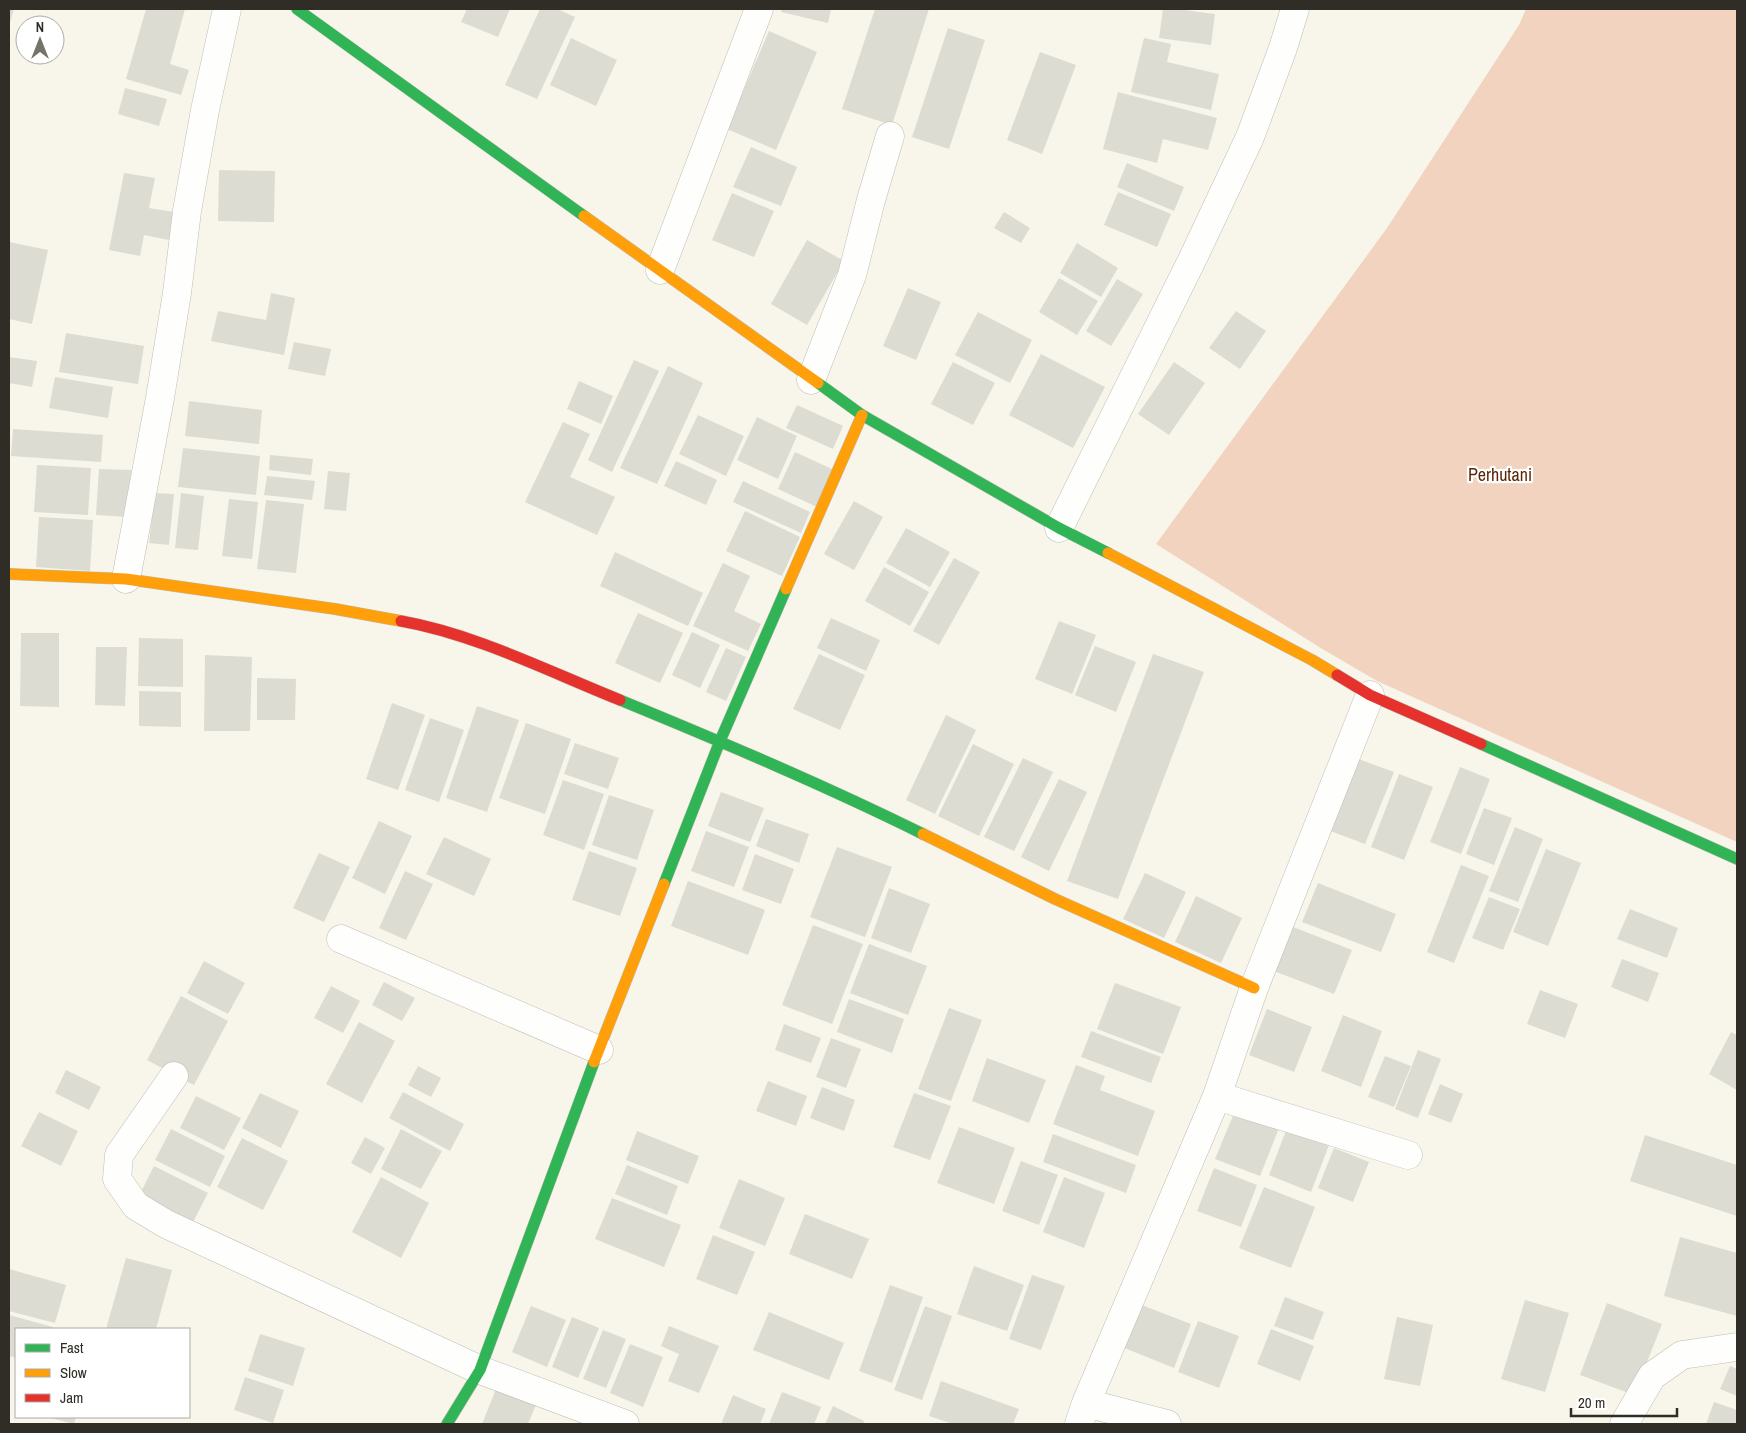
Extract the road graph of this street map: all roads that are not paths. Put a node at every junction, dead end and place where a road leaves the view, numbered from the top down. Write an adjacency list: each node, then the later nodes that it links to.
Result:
1 (227, 9): 11 (street)
2 (759, 9): 6 (street)
3 (1295, 9): 9 (street)
4 (298, 10): 6 (street)
5 (890, 136): 7 (street)
6 (660, 270): 7 (street)
7 (812, 380): 8 (street)
8 (862, 415): 9 (street); 13 (street)
9 (1059, 528): 12 (street)
10 (9, 574): 11 (street)
11 (126, 579): 13 (street)
12 (1370, 695): 14 (street); 16 (street)
13 (720, 741): 16 (street); 17 (street)
14 (1737, 859)
15 (341, 939): 17 (street)
16 (1254, 988): 19 (street)
17 (599, 1050): 22 (street)
18 (174, 1076): 22 (street)
19 (1216, 1096): 20 (street); 23 (street)
20 (1408, 1155)
21 (1737, 1347): 27 (street)
22 (480, 1370): 24 (street); 25 (street)
23 (1083, 1414): 26 (street)
24 (447, 1424)
25 (626, 1424)
26 (1167, 1424)
27 (1624, 1424)

